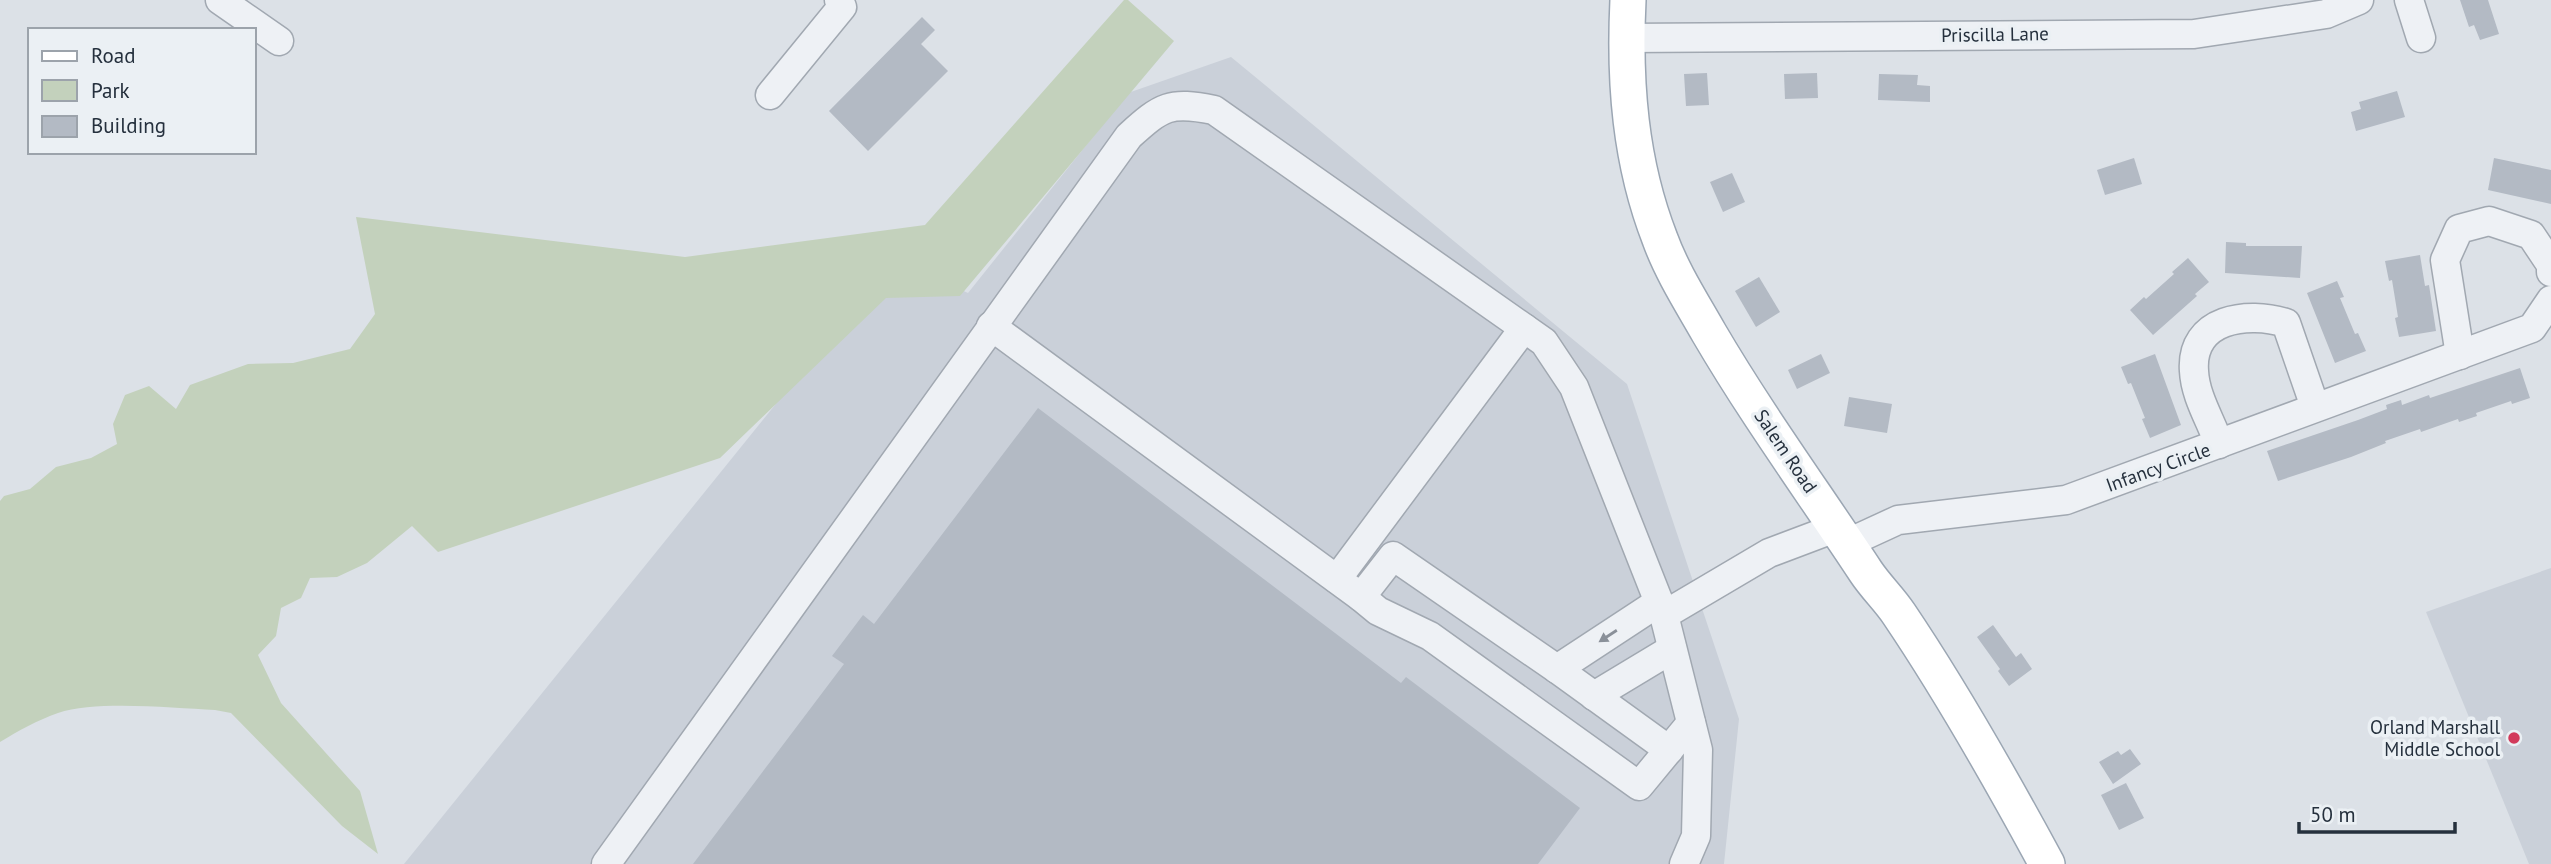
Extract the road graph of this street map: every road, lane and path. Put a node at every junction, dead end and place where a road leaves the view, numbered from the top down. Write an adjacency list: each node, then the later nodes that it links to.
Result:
1 (220, 0): 8 (street)
2 (839, 0): 9 (street)
3 (1628, 0): 6 (main road, Salem Road)
4 (2359, 0): 6 (street, Priscilla Lane)
5 (2409, 0): 7 (street)
6 (1626, 38): 17 (main road, Salem Road)
7 (2421, 38)
8 (279, 41)
9 (770, 95)
10 (2551, 272): 14 (street)
11 (2551, 300): 14 (street, Infancy Circle)
12 (991, 326): 13 (street); 18 (street); 26 (street)
13 (1524, 328): 18 (street); 20 (street)
14 (2460, 355): 15 (street, Infancy Circle)
15 (2315, 407): 16 (street, Infancy Circle); 16 (street)
16 (2219, 444): 17 (street, Infancy Circle)
17 (1843, 535): 20 (street, Infancy Circle); 28 (main road, Salem Road)
18 (1337, 579): 19 (street)
19 (1361, 597): 22 (street); 25 (street)
20 (1662, 609): 21 (street); 22 (street, Infancy Circle, one-way to 22)
21 (1672, 649): 23 (street); 24 (street)
22 (1557, 669): 23 (street)
23 (1594, 696): 25 (street)
24 (1691, 723): 25 (street); 27 (street)
25 (1669, 750)
26 (606, 864)
27 (1684, 864)
28 (2047, 864)

